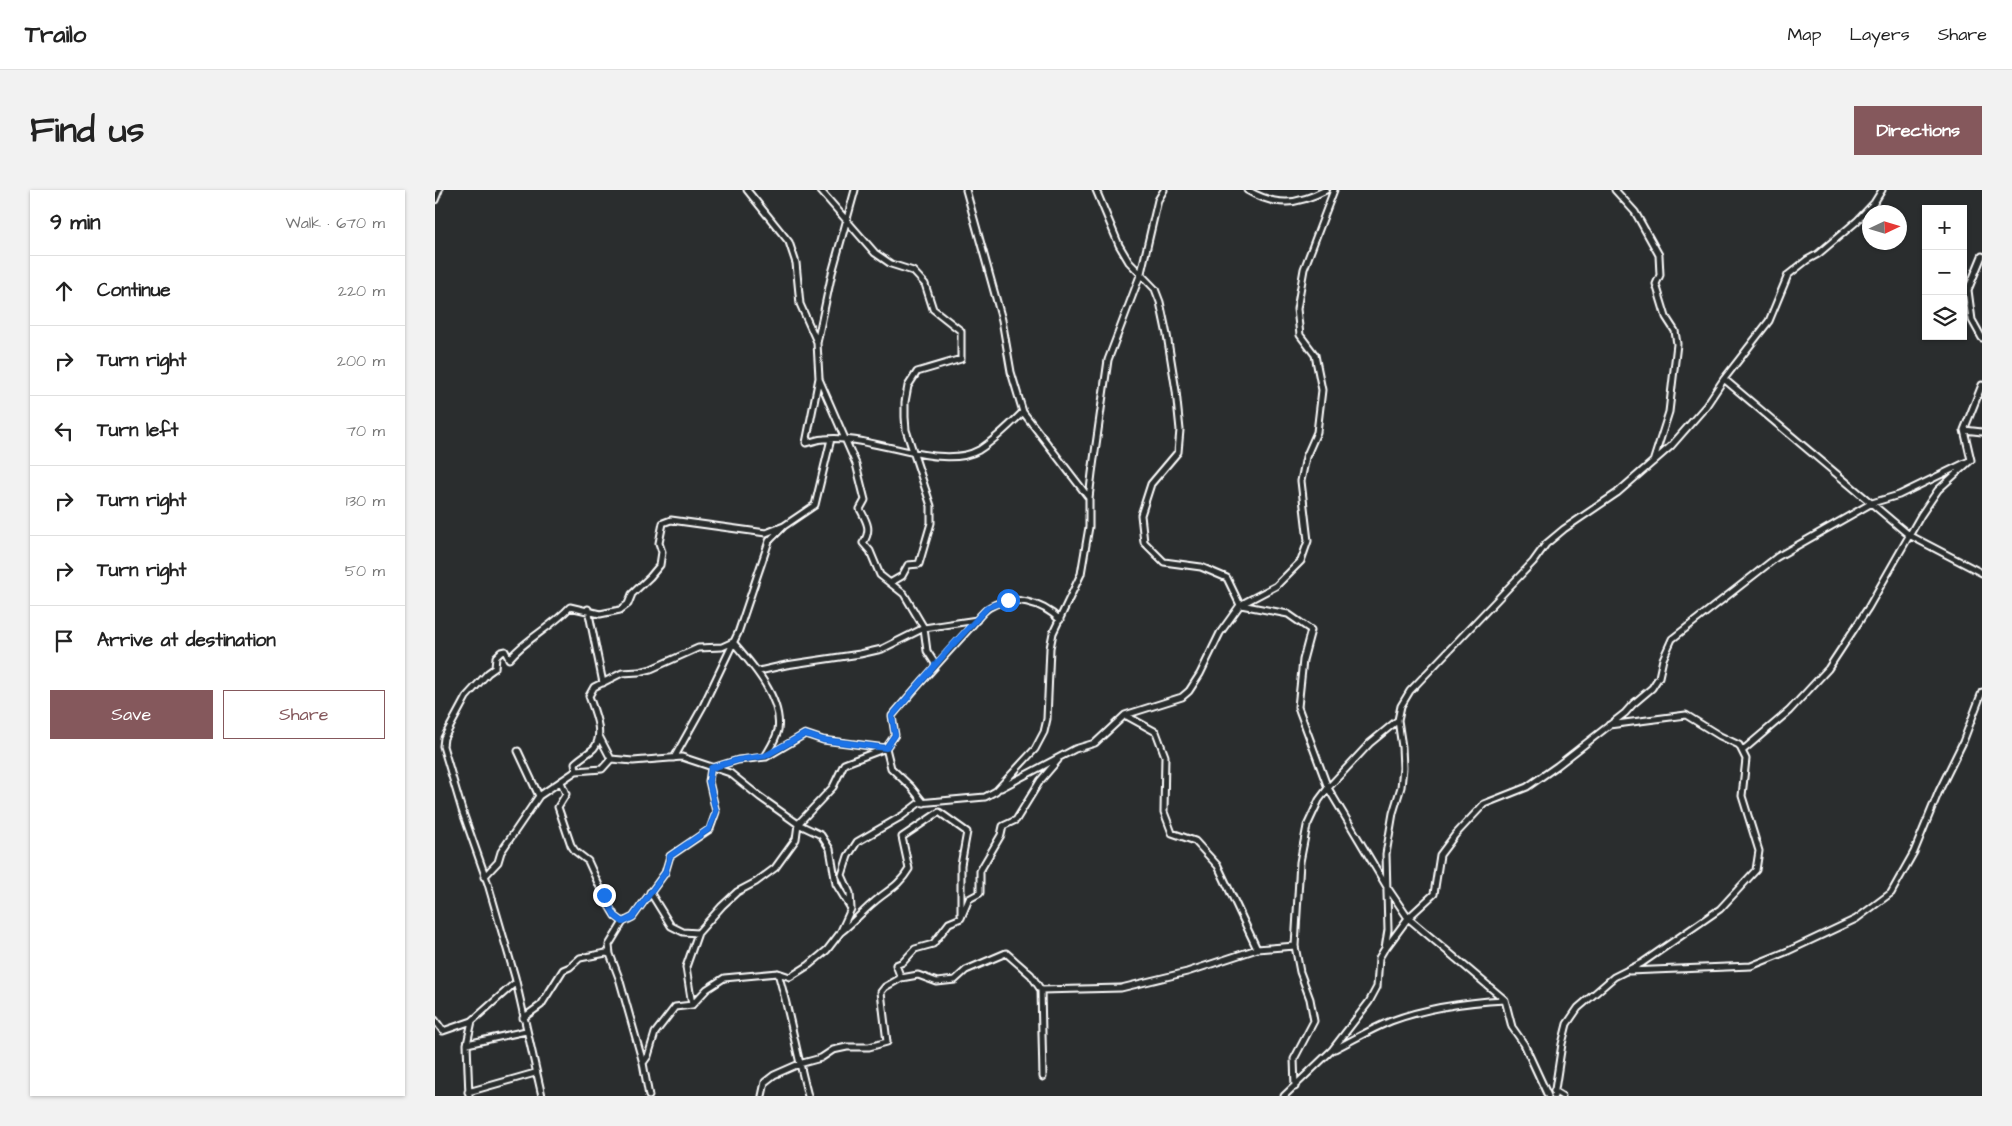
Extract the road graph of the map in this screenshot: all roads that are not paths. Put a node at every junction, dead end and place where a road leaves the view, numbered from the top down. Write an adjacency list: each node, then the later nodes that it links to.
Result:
1 (439, 190): 13 (street)
2 (747, 190): 18 (street)
3 (820, 190): 14 (street)
4 (855, 190): 14 (street)
5 (966, 190): 22 (street)
6 (1096, 190): 16 (street)
7 (1164, 190): 16 (street)
8 (1247, 190): 9 (street)
9 (1326, 190)
10 (1334, 190): 36 (street)
11 (1615, 190): 29 (street)
12 (1882, 190): 20 (street)
13 (435, 200)
14 (847, 221): 18 (street); 27 (street)
15 (1982, 256): 17 (street)
16 (1141, 273): 30 (street); 36 (street)
17 (1982, 338)
18 (817, 343): 19 (street)
19 (819, 378): 25 (street); 26 (street)
20 (1724, 378): 29 (street); 31 (street)
21 (1982, 385): 23 (street)
22 (1023, 412): 27 (street); 30 (street)
23 (1964, 430): 24 (street); 28 (street)
24 (1982, 432)
25 (831, 439): 26 (street); 32 (street)
26 (847, 440): 27 (street); 35 (street)
27 (913, 451): 35 (street)
28 (1971, 460): 31 (street); 33 (street)
29 (1653, 462): 47 (street)
30 (1089, 498): 39 (street)
31 (1872, 503): 33 (street); 48 (street)
32 (784, 526): 37 (street); 41 (street)
33 (1909, 535): 34 (street); 52 (street)
34 (1982, 572)
35 (890, 583): 40 (street)
36 (1240, 605): 46 (street); 60 (street)
37 (587, 609): 44 (street); 65 (street)
38 (977, 620): 39 (street); 40 (street); 42 (street)
39 (1060, 620): 61 (street)
40 (924, 628): 42 (street); 43 (street)
41 (733, 642): 43 (street); 44 (street); 54 (street)
42 (936, 665): 50 (street)
43 (759, 671): 53 (street)
44 (603, 683): 49 (street)
45 (1982, 692): 78 (street)
46 (1125, 715): 55 (street); 76 (street)
47 (1398, 720): 60 (street); 66 (street)
48 (1608, 725): 52 (street); 70 (street)
49 (599, 736): 56 (street); 58 (street)
50 (886, 748): 53 (street); 63 (street); 64 (street)
51 (518, 751): 62 (street)
52 (1742, 752): 78 (street)
53 (765, 756): 57 (street)
54 (674, 758): 56 (street); 57 (street)
55 (1060, 758): 61 (street); 69 (street)
56 (611, 759): 58 (street)
57 (711, 768): 64 (street); 67 (street)
58 (576, 771): 59 (street)
59 (561, 782): 62 (street); 71 (street)
60 (1328, 788): 66 (street); 74 (street)
61 (997, 790): 63 (street)
62 (539, 796): 65 (street)
63 (924, 803): 68 (street)
64 (798, 824): 68 (street); 72 (street)
65 (484, 877): 81 (street)
66 (1387, 887): 70 (street); 75 (street)
67 (650, 892): 71 (street); 72 (street)
68 (851, 909): 73 (street)
69 (961, 918): 73 (street); 80 (street)
70 (1408, 918): 75 (street); 83 (street)
71 (623, 922): 77 (street)
72 (698, 933): 84 (street)
73 (840, 933): 79 (street)
74 (1295, 946): 76 (street); 95 (street)
75 (1385, 948): 90 (street)
76 (1257, 949): 82 (street)
77 (610, 954): 85 (street); 91 (street)
78 (1626, 972): 96 (street)
79 (778, 973): 84 (street); 92 (street)
80 (901, 978): 82 (street); 92 (street)
81 (516, 982): 85 (street); 86 (street)
82 (1041, 990): 94 (street)
83 (1505, 1000): 90 (street); 103 (street)
84 (692, 1005): 91 (street)
85 (523, 1018): 88 (street)
86 (472, 1021): 87 (street); 89 (street)
87 (435, 1022)
88 (526, 1031): 89 (street); 93 (street)
89 (467, 1044): 97 (street)
90 (1332, 1050): 95 (street)
91 (643, 1063): 99 (street)
92 (799, 1064): 100 (street); 101 (street)
93 (535, 1073): 97 (street); 98 (street)
94 (1043, 1077)
95 (1295, 1087): 102 (street)
96 (1554, 1093): 104 (street)
97 (468, 1094)
98 (541, 1096)
99 (649, 1096)
100 (762, 1096)
101 (808, 1096)
102 (1284, 1096)
103 (1547, 1096)
104 (1562, 1096)

